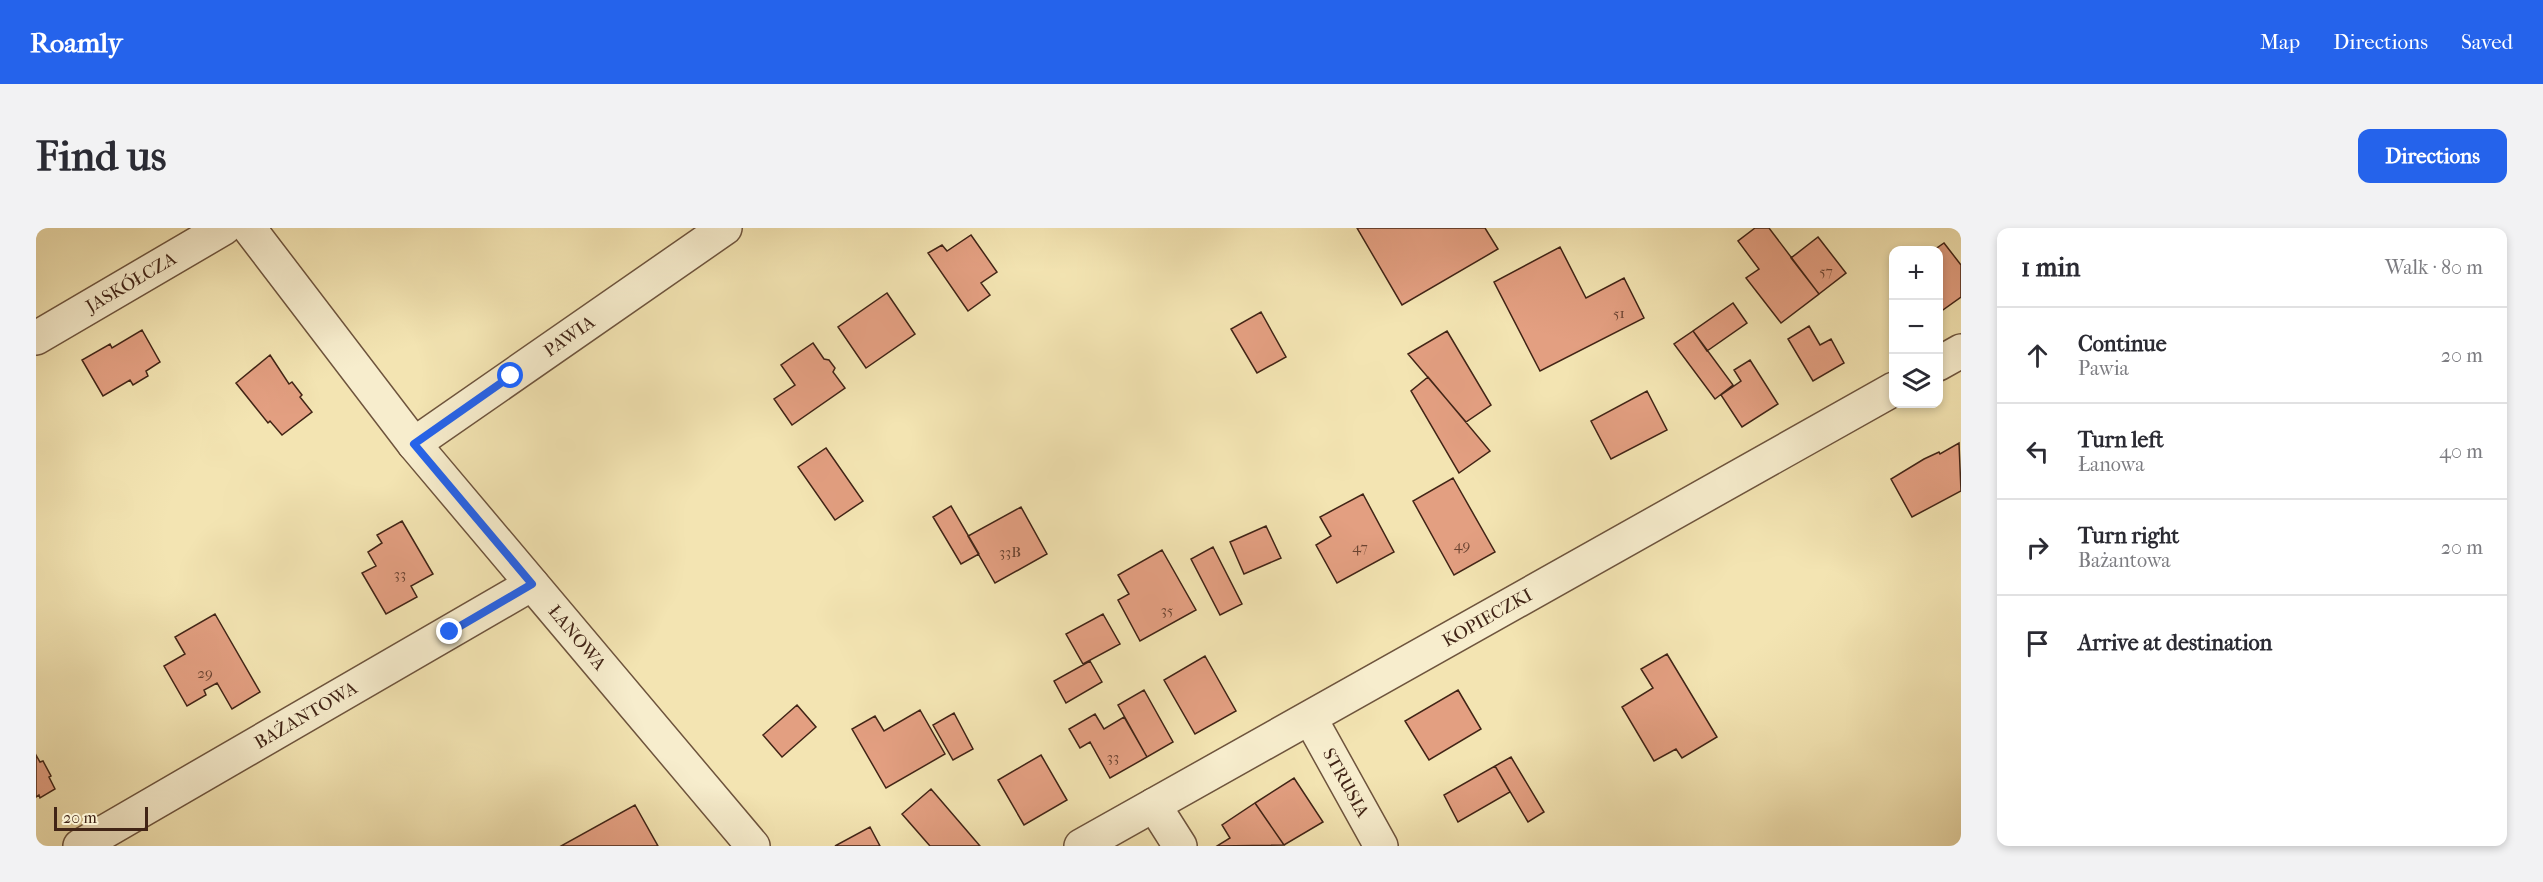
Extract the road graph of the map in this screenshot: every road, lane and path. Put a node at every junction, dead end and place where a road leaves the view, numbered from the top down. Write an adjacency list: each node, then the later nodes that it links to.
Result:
1 (224, 228): 4 (street, JASKÓŁCZA)
2 (249, 228): 8 (street, ŁANOWA)
3 (725, 228): 8 (street, PAWIA)
4 (36, 338)
5 (1961, 351): 6 (street)
6 (1943, 361)
7 (1889, 391): 10 (street, KOPIECZKI)
8 (414, 444): 9 (street, ŁANOWA)
9 (532, 584): 12 (street, BAŻANTOWA); 13 (street, ŁANOWA)
10 (1310, 717): 11 (street, KOPIECZKI); 16 (street, STRUSIA)
11 (1154, 805): 14 (street, KOPIECZKI); 15 (street)
12 (80, 846)
13 (753, 846)
14 (1081, 846)
15 (1180, 846)
16 (1381, 846)

